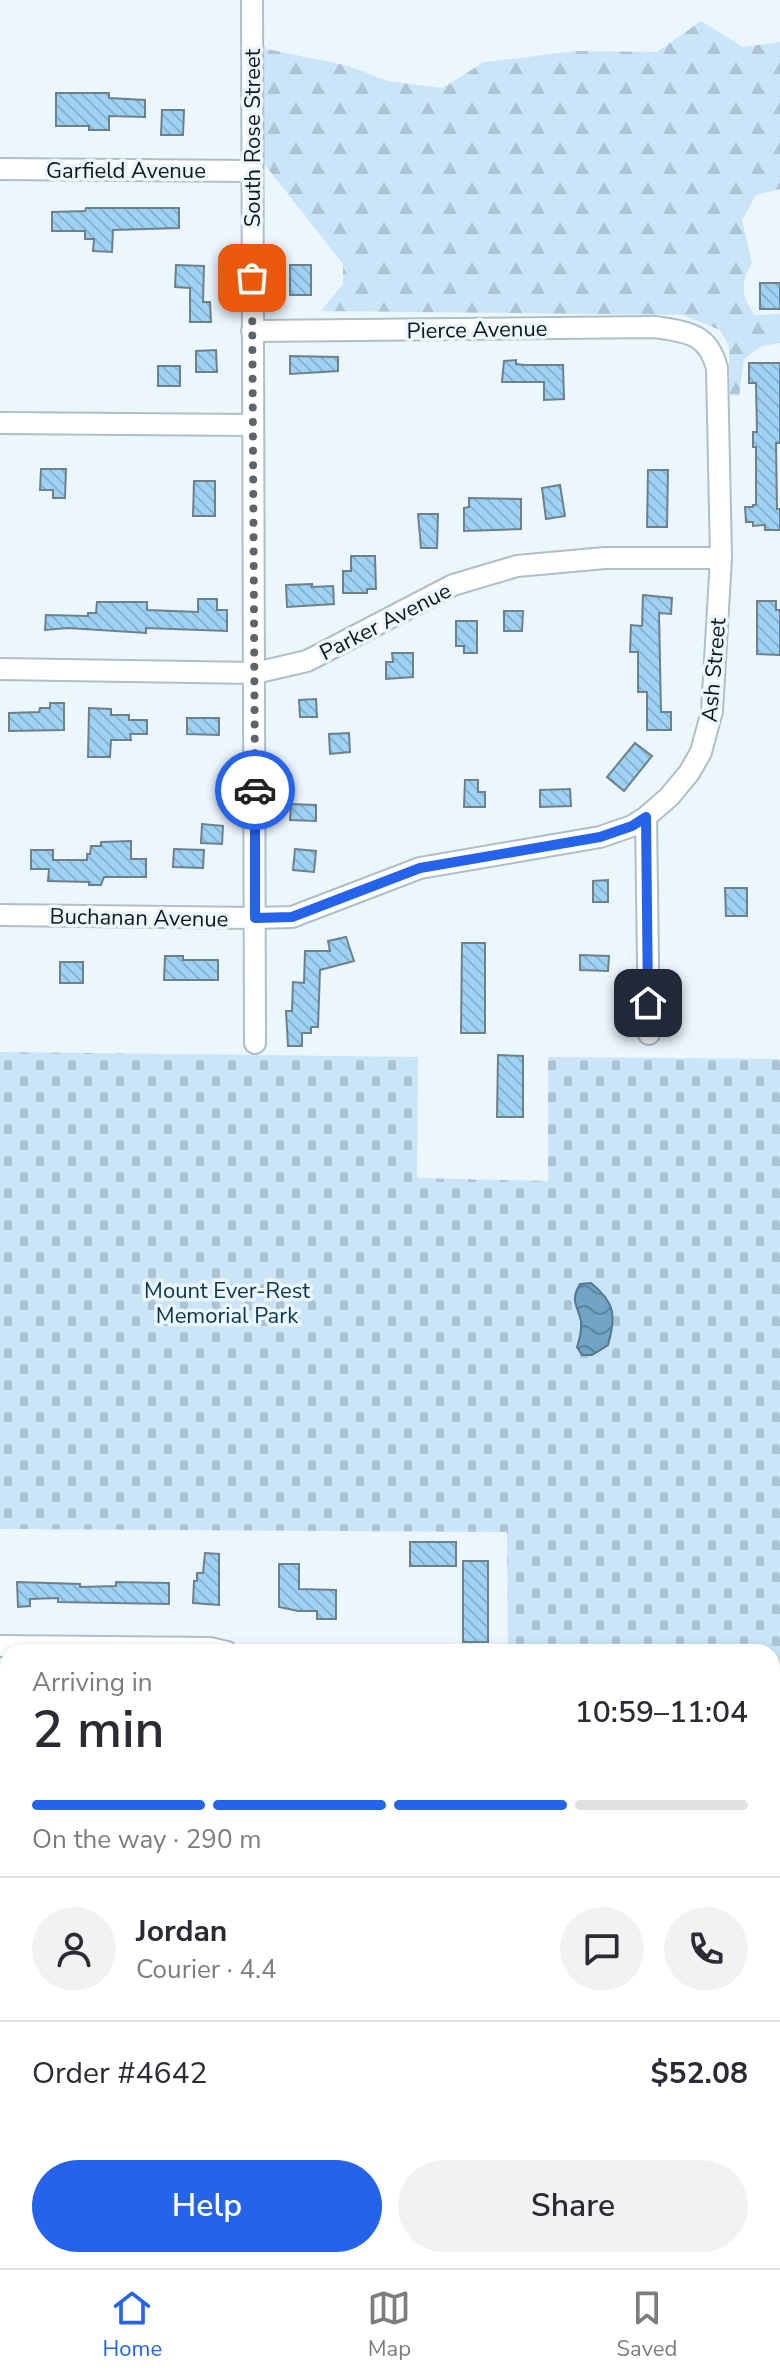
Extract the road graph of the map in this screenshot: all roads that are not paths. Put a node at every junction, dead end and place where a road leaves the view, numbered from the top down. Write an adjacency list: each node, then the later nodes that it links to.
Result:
1 (252, 0): 3 (street, South Rose Street)
2 (0, 169): 3 (street, Garfield Avenue)
3 (252, 171): 4 (street, South Rose Street)
4 (252, 331): 5 (street, Pierce Avenue); 7 (street, South Rose Street)
5 (700, 338): 8 (street, Ash Street)
6 (0, 423): 7 (street)
7 (252, 425): 10 (street, South Rose Street)
8 (721, 558): 10 (street, Parker Avenue); 11 (street, Ash Street)
9 (0, 669): 10 (street, Parker Avenue)
10 (255, 673): 13 (street, South Rose Street)
11 (646, 817): 13 (street, Buchanan Avenue); 14 (street)
12 (0, 915): 13 (street, Buchanan Avenue)
13 (255, 918): 15 (street, South Rose Street)
14 (649, 1034)
15 (255, 1043)

